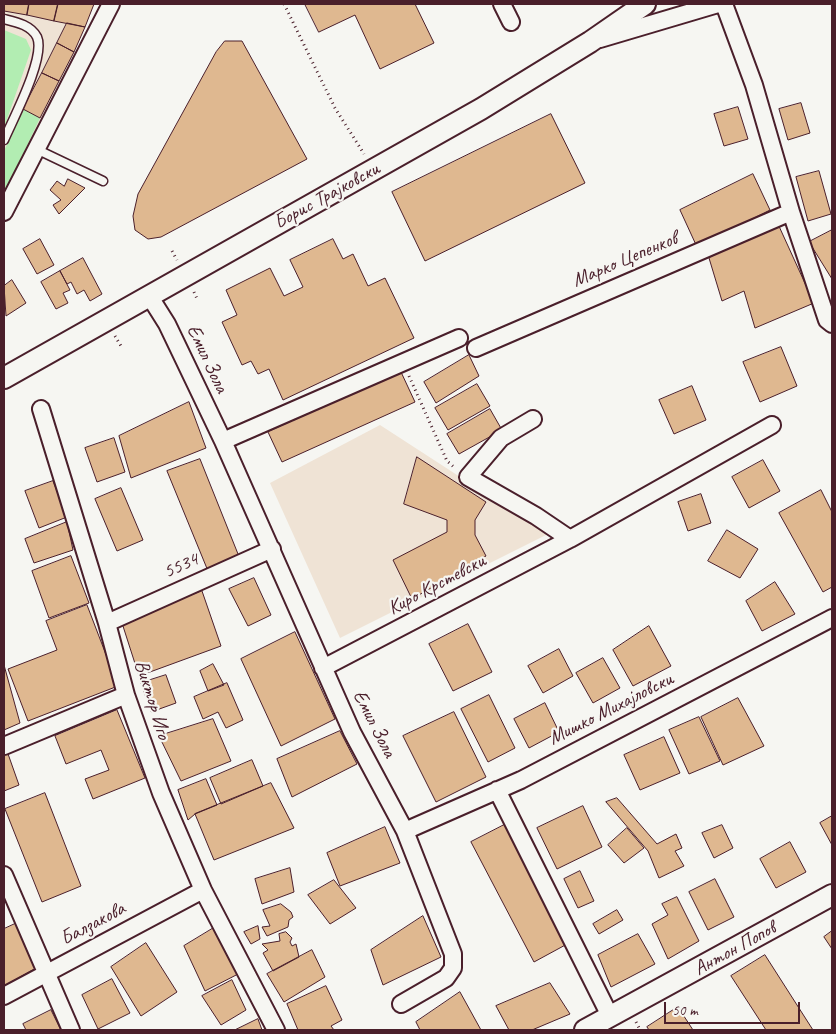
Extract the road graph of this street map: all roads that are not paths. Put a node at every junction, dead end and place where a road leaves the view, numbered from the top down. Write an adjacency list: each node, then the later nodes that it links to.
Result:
1 (111, 4): 10 (street)
2 (502, 4): 7 (street)
3 (645, 4): 8 (street, Борис Трајковски)
4 (718, 4): 8 (street)
5 (724, 4): 13 (street)
6 (4, 19): 9 (lane)
7 (511, 22)
8 (590, 42): 14 (street, Борис Трајковски)
9 (4, 140)
10 (36, 150): 11 (lane); 12 (street)
11 (103, 181)
12 (4, 212)
13 (791, 212): 15 (street); 17 (street, Марко Цепенков)
14 (150, 296): 18 (street, Борис Трајковски); 22 (street, Емил Зола)
15 (832, 324)
16 (459, 338): 22 (street)
17 (476, 348)
18 (4, 378)
19 (41, 409): 26 (street, Виктор Иго)
20 (533, 419): 23 (street)
21 (772, 425): 23 (street, Киро Крстевски)
22 (222, 441): 24 (street, Емил Зола)
23 (570, 539): 27 (street, Киро Крстевски)
24 (272, 549): 26 (street, 5534); 27 (street, Емил Зола)
25 (832, 618): 30 (street, Мишко Михајловски)
26 (107, 623): 28 (street, Виктор Иго)
27 (323, 668): 31 (street, Емил Зола)
28 (126, 695): 29 (street); 33 (street, Виктор Иго)
29 (4, 746)
30 (497, 790): 31 (street, Мишко Михајловски); 38 (street)
31 (405, 831): 37 (street, Емил Зола)
32 (4, 875): 35 (street)
33 (203, 890): 35 (street, Балзакова); 40 (street, Виктор Иго)
34 (832, 895): 38 (street, Антон Попов)
35 (45, 974): 36 (street, Балзакова); 39 (street)
36 (4, 996)
37 (401, 1004)
38 (610, 1016): 41 (street, Антон Попов)
39 (71, 1030)
40 (276, 1030)
41 (584, 1030)

